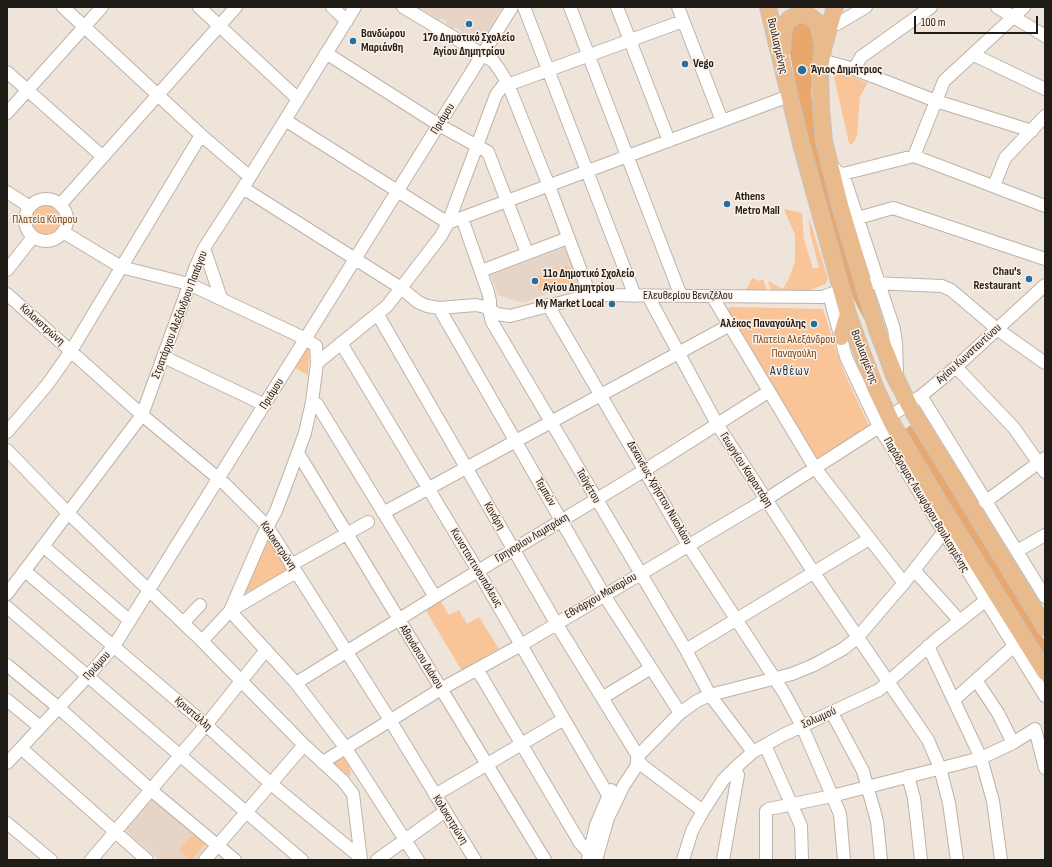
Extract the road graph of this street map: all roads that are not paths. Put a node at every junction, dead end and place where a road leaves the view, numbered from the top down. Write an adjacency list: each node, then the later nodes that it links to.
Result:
1 (63, 7): 22 (street)
2 (102, 7): 22 (street)
3 (199, 7): 23 (street)
4 (236, 7): 23 (street)
5 (332, 7): 20 (street)
6 (355, 7): 20 (street, Στρατάρχου Αλεξάνδρου Παπάγου)
7 (403, 7): 31 (street)
8 (512, 7): 31 (street, Πριάμου)
9 (524, 7): 34 (street)
10 (570, 7): 29 (street)
11 (617, 7): 26 (street)
12 (678, 7): 21 (street)
13 (768, 7): 32 (main road, Βουλιαγμένης)
14 (835, 7): 24 (main road)
15 (866, 7): 24 (street)
16 (931, 7): 33 (street)
17 (997, 7): 19 (street)
18 (1024, 7): 19 (street)
19 (1013, 17): 25 (street); 30 (street)
20 (347, 21): 27 (street, Στρατάρχου Αλεξάνδρου Παπάγου)
21 (683, 21): 26 (street); 46 (street)
22 (84, 26): 38 (street); 39 (street)
23 (219, 26): 39 (street); 41 (street)
24 (829, 26): 28 (main road)
25 (1045, 36)
26 (629, 40): 29 (street); 50 (street)
27 (326, 53): 41 (street, Στρατάρχου Αλεξάνδρου Παπάγου); 47 (street)
28 (822, 54): 32 (main road); 33 (street); 55 (main road, Βουλιαγμένης)
29 (588, 55): 34 (street); 54 (street)
30 (974, 55): 37 (street); 42 (street)
31 (483, 56): 36 (street); 47 (street, Πριάμου)
32 (782, 67): 40 (main road, Βουλιαγμένης)
33 (854, 69): 42 (street)
34 (549, 70): 36 (street); 56 (street)
35 (7, 72): 38 (street)
36 (508, 84): 51 (street); 59 (street)
37 (1045, 89)
38 (27, 90): 43 (street); 53 (street)
39 (158, 95): 49 (street); 53 (street)
40 (789, 96): 46 (street); 93 (main road, Βουλιαγμένης)
41 (298, 99): 45 (street, Στρατάρχου Αλεξάνδρου Παπάγου)
42 (936, 101): 48 (street); 52 (street)
43 (7, 113)
44 (1045, 116): 48 (street)
45 (284, 120): 58 (street, Στρατάρχου Αλεξάνδρου Παπάγου); 62 (street)
46 (722, 121): 50 (street)
47 (439, 125): 51 (street); 62 (street, Πριάμου)
48 (1032, 131): 60 (street)
49 (201, 135): 58 (street); 78 (street)
50 (669, 140): 54 (street)
51 (478, 147): 64 (street); 70 (street)
52 (914, 156): 57 (street); 60 (street)
53 (103, 157): 65 (street)
54 (626, 157): 56 (street); 90 (street)
55 (829, 163): 57 (street); 81 (main road, Βουλιαγμένης)
56 (588, 171): 59 (street); 88 (street)
57 (843, 174): 69 (street)
58 (250, 176): 61 (street, Στρατάρχου Αλεξάνδρου Παπάγου)
59 (549, 186): 64 (street); 73 (street)
60 (994, 186): 66 (street)
61 (243, 188): 74 (street, Στρατάρχου Αλεξάνδρου Παπάγου); 76 (street, Ελευθερίου Βενιζέλου)
62 (396, 190): 70 (street); 76 (street, Πριάμου)
63 (7, 192): 67 (street)
64 (507, 201): 68 (street); 75 (street)
65 (60, 205): 67 (street); 71 (street)
66 (1045, 206)
67 (30, 207): 72 (street)
68 (462, 218): 70 (street); 80 (street, Ταϋγέτου)
69 (858, 218): 77 (street); 83 (street)
70 (448, 223): 85 (street)
71 (63, 232): 72 (street); 78 (street)
72 (33, 237): 79 (street)
73 (568, 238): 75 (street); 87 (street)
74 (204, 248): 82 (street, Στρατάρχου Αλεξάνδρου Παπάγου); 91 (street)
75 (527, 253): 80 (street)
76 (355, 259): 85 (street, Ελευθερίου Βενιζέλου); 101 (street, Πριάμου)
77 (1045, 259)
78 (121, 267): 82 (street); 103 (street)
79 (7, 270)
80 (481, 272): 96 (street, Ταϋγέτου)
81 (861, 279): 83 (street); 109 (main road, Βουλιαγμένης)
82 (189, 284): 91 (street); 105 (street, Στρατάρχου Αλεξάνδρου Παπάγου)
83 (878, 284): 99 (street); 109 (street)
84 (1045, 285): 99 (street, Αγίου Κωνσταντίνου)
85 (401, 288): 95 (street, Ελευθερίου Βενιζέλου); 97 (street)
86 (7, 294): 103 (street, Κολοκοτρώνη)
87 (590, 295): 88 (street, Ελευθερίου Βενιζέλου); 94 (street, Ελευθερίου Βενιζέλου)
88 (635, 296): 89 (street, Ελευθερίου Βενιζέλου)
89 (648, 296): 90 (street, Ελευθερίου Βενιζέλου); 104 (street, Γεωργίου Καφαντάρη)
90 (681, 296): 92 (street, Ελευθερίου Βενιζέλου)
91 (221, 298): 101 (street)
92 (714, 299): 93 (street, Ελευθερίου Βενιζέλου); 98 (street)
93 (841, 302): 100 (main road); 117 (main road, Βουλιαγμένης)
94 (548, 305): 96 (street, Ελευθερίου Βενιζέλου); 111 (street, Δεκανέως Χρήστου Νικολάου)
95 (439, 308): 96 (street, Ελευθερίου Βενιζέλου); 120 (street, Τεμπών)
96 (490, 310): 116 (street, Ταϋγέτου)
97 (378, 315): 102 (street); 124 (street, Κανάρη)
98 (730, 326): 104 (street); 110 (street)
99 (997, 329): 107 (street); 108 (street, Αγίου Κωνσταντίνου)
100 (841, 337): 117 (street, Παράδρομος Λεωφόρου Βουλιαγμένης)
101 (306, 339): 102 (street); 106 (street); 114 (street, Πριάμου)
102 (337, 346): 106 (street); 128 (street, Κωνσταντινουπόλεως)
103 (71, 351): 115 (street, Κολοκοτρώνη); 119 (street)
104 (678, 353): 111 (street); 118 (street, Γεωργίου Καφαντάρη)
105 (164, 357): 114 (street); 115 (street, Στρατάρχου Αλεξάνδρου Παπάγου)
106 (317, 363): 113 (street)
107 (1045, 363)
108 (956, 367): 112 (street, Αγίου Κωνσταντίνου); 123 (street)
109 (897, 380): 112 (main road, Βουλιαγμένης)
110 (768, 392): 118 (street, Γρηγορίου Λαμπράκη); 125 (street)
111 (601, 395): 116 (street); 126 (street, Δεκανέως Χρήστου Νικολάου)
112 (915, 400): 117 (street, Αγίου Κωνσταντίνου); 131 (street); 167 (main road, Βουλιαγμένης)
113 (312, 402): 122 (street); 133 (street)
114 (265, 405): 127 (street, Πριάμου)
115 (142, 414): 127 (street, Κολοκοτρώνη); 132 (street, Στρατάρχου Αλεξάνδρου Παπάγου)
116 (551, 422): 120 (street); 129 (street, Ταϋγέτου)
117 (884, 422): 125 (street, Εθνάρχου Μακαρίου); 137 (street, Παράδρομος Λεωφόρου Βουλιαγμένης); 180 (main road, Βουλιαγμένης)
118 (717, 424): 126 (street, Γρηγορίου Λαμπράκη); 130 (street, Γεωργίου Καφαντάρη)
119 (7, 432)
120 (516, 441): 124 (street); 134 (street, Τεμπών)
121 (7, 450): 132 (street)
122 (298, 453): 136 (street); 138 (street, Αθανάσιου Διάκου)
123 (1043, 465): 131 (street)
124 (466, 468): 128 (street); 143 (street, Κανάρη)
125 (815, 468): 130 (street, Εθνάρχου Μακαρίου); 140 (street)
126 (645, 470): 129 (street, Γρηγορίου Λαμπράκη); 141 (street, Δεκανέως Χρήστου Νικολάου)
127 (217, 479): 136 (street, Κολοκοτρώνη); 152 (street, Πριάμου)
128 (428, 489): 133 (street); 148 (street, Κωνσταντινουπόλεως)
129 (596, 499): 134 (street, Γρηγορίου Λαμπράκη); 150 (street, Ταϋγέτου)
130 (765, 500): 141 (street, Εθνάρχου Μακαρίου); 149 (street, Γεωργίου Καφαντάρη)
131 (985, 502): 144 (street)
132 (68, 512): 142 (street, Στρατάρχου Αλεξάνδρου Παπάγου); 152 (street)
133 (383, 513): 155 (street)
134 (562, 520): 143 (street, Γρηγορίου Λαμπράκη); 154 (street, Τεμπών)
135 (368, 522): 138 (street)
136 (267, 526): 145 (street, Κολοκοτρώνη); 160 (street)
137 (943, 533): 146 (street); 157 (street, Παράδρομος Λεωφόρου Βουλιαγμένης)
138 (346, 534): 145 (street); 161 (street, Αθανάσιου Διάκου)
139 (1045, 535): 144 (street)
140 (869, 539): 149 (street); 151 (street)
141 (688, 545): 150 (street, Εθνάρχου Μακαρίου); 162 (street, Δεκανέως Χρήστου Νικολάου)
142 (43, 546): 147 (street, Στρατάρχου Αλεξάνδρου Παπάγου); 164 (street)
143 (514, 549): 148 (street, Γρηγορίου Λαμπράκη); 166 (street, Κανάρη)
144 (1017, 551): 156 (street)
145 (294, 568): 160 (street); 176 (street, Κολοκοτρώνη)
146 (914, 570): 151 (street); 163 (street)
147 (24, 571): 153 (street, Στρατάρχου Αλεξάνδρου Παπάγου); 171 (street, Κρυστάλλη)
148 (478, 571): 155 (street, Γρηγορίου Λαμπράκη); 170 (street, Κωνσταντινουπόλεως)
149 (814, 573): 162 (street); 168 (street, Γεωργίου Καφαντάρη)
150 (640, 574): 154 (street, Εθνάρχου Μακαρίου); 175 (street, Ταϋγέτου)
151 (904, 583): 168 (street)
152 (149, 591): 164 (street, Πριάμου); 165 (street)
153 (7, 594)
154 (604, 595): 166 (street, Εθνάρχου Μακαρίου); 178 (street, Τεμπών)
155 (434, 597): 161 (street, Γρηγορίου Λαμπράκη)
156 (1045, 597)
157 (985, 601): 163 (street, Σολωμού); 173 (street, Παράδρομος Λεωφόρου Βουλιαγμένης)
158 (200, 605): 165 (street)
159 (7, 607): 181 (street)
160 (230, 611): 169 (street); 174 (street)
161 (398, 619): 176 (street, Γρηγορίου Λαμπράκη); 187 (street, Αθανάσιου Διάκου)
162 (736, 620): 175 (street); 182 (street, Δεκανέως Χρήστου Νικολάου)
163 (960, 620): 172 (street, Σολωμού)
164 (130, 621): 171 (street, Πριάμου)
165 (183, 623): 169 (street)
166 (556, 623): 170 (street, Εθνάρχου Μακαρίου); 190 (street, Κανάρη)
167 (1045, 627)
168 (857, 638): 182 (street); 185 (street, Γεωργίου Καφαντάρη)
169 (202, 641): 184 (street)
170 (521, 645): 179 (street, Εθνάρχου Μακαρίου); 196 (street, Κωνσταντινουπόλεως)
171 (114, 646): 181 (street, Πριάμου); 198 (street, Κρυστάλλη)
172 (928, 646): 185 (street, Σολωμού); 192 (street)
173 (1014, 646): 183 (street); 189 (street, Παράδρομος Λεωφόρου Βουλιαγμένης)
174 (266, 650): 184 (street); 186 (street)
175 (686, 650): 188 (street, Ταϋγέτου)
176 (346, 651): 186 (street, Γρηγορίου Λαμπράκη); 197 (street, Κολοκοτρώνη)
177 (7, 666): 193 (street)
178 (651, 668): 190 (street); 195 (street, Τεμπών)
179 (477, 670): 187 (street, Εθνάρχου Μακαρίου); 203 (street)
180 (1045, 672)
181 (88, 676): 193 (street, Πριάμου); 208 (street)
182 (774, 678): 188 (street); 199 (street, Δεκανέως Χρήστου Νικολάου)
183 (976, 680): 192 (street); 201 (street)
184 (242, 682): 198 (street); 202 (street)
185 (889, 682): 194 (street, Σολωμού); 216 (street, Γεωργίου Καφαντάρη)
186 (296, 683): 205 (street)
187 (441, 689): 197 (street, Εθνάρχου Μακαρίου); 214 (street, Αθανάσιου Διάκου)
188 (710, 695): 195 (street); 207 (street, Ταϋγέτου)
189 (1045, 696)
190 (602, 698): 209 (street, Κανάρη)
191 (7, 700): 200 (street)
192 (954, 700): 210 (street)
193 (59, 708): 200 (street, Πριάμου); 221 (street)
194 (832, 713): 199 (street, Σολωμού); 220 (street)
195 (680, 714): 209 (street)
196 (564, 719): 203 (street); 224 (street, Κωνσταντινουπόλεως)
197 (390, 720): 205 (street, Εθνάρχου Μακαρίου); 223 (street, Κολοκοτρώνη)
198 (206, 725): 208 (street); 219 (street, Κρυστάλλη)
199 (802, 726): 204 (street, Σολωμού); 225 (street, Δεκανέως Χρήστου Νικολάου)
200 (40, 728): 206 (street, Πριάμου)
201 (1013, 743): 210 (street); 217 (street)
202 (304, 744): 211 (street); 219 (street)
203 (522, 744): 214 (street); 234 (street)
204 (765, 745): 207 (street, Σολωμού); 226 (street)
205 (345, 747): 211 (street, Εθνάρχου Μακαρίου); 213 (street)
206 (21, 748): 212 (street, Πριάμου); 231 (street)
207 (753, 752): 215 (street, Σολωμού)
208 (180, 755): 221 (street); 228 (street)
209 (638, 757): 224 (street); 227 (street, Κανάρη); 234 (street)
210 (981, 758): 216 (street); 254 (street)
211 (323, 762): 222 (street)
212 (7, 763)
213 (356, 763): 222 (street); 232 (street)
214 (486, 766): 223 (street); 245 (street, Αθανάσιου Διάκου)
215 (735, 768): 227 (street, Σολωμού); 247 (street)
216 (940, 768): 218 (street); 253 (street, Γεωργίου Καφαντάρη)
217 (1045, 768)
218 (908, 776): 220 (street); 252 (street)
219 (270, 783): 228 (street); 235 (street, Κρυστάλλη)
220 (868, 786): 225 (street); 251 (street)
221 (151, 790): 231 (street); 233 (street)
222 (353, 794): 235 (street)
223 (435, 795): 229 (street, Κολοκοτρώνη)
224 (608, 795): 234 (street)
225 (832, 796): 226 (street); 250 (street, Δεκανέως Χρήστου Νικολάου)
226 (791, 805): 248 (street); 249 (street)
227 (703, 811): 246 (street, Σολωμού)
228 (246, 812): 233 (street); 241 (street)
229 (444, 812): 232 (street); 244 (street, Κολοκοτρώνη)
230 (7, 823): 236 (street)
231 (115, 832): 237 (street); 238 (street)
232 (406, 839): 242 (street); 243 (street)
233 (217, 845): 239 (street); 240 (street)
234 (591, 858)
235 (360, 859)
236 (51, 860)
237 (91, 860)
238 (147, 860)
239 (205, 860)
240 (235, 860)
241 (302, 860)
242 (378, 860)
243 (418, 860)
244 (475, 860)
245 (544, 860)
246 (683, 860)
247 (723, 860)
248 (766, 860)
249 (802, 860)
250 (844, 860)
251 (881, 860)
252 (921, 860)
253 (957, 860)
254 (1001, 860)

